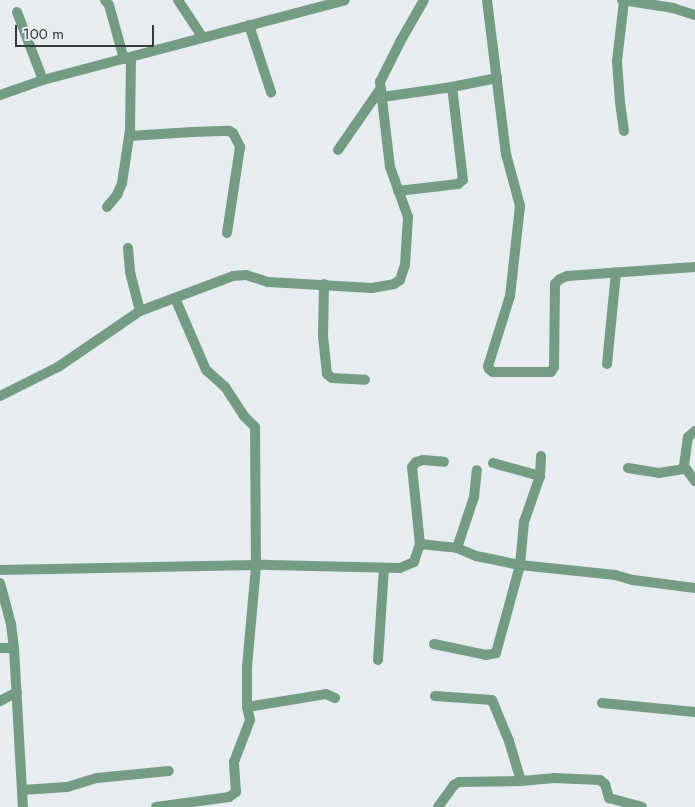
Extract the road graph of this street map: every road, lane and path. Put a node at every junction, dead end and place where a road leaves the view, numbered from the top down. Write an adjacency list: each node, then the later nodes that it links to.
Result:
1 (105, 0): 11 (street)
2 (178, 0): 10 (street)
3 (345, 0): 9 (street)
4 (424, 0): 16 (street)
5 (487, 0): 12 (street)
6 (623, 0): 8 (street); 18 (street)
7 (17, 12): 13 (street)
8 (695, 15)
9 (249, 25): 10 (street); 15 (street)
10 (203, 38): 11 (street)
11 (128, 59): 13 (street); 19 (street)
12 (497, 78): 14 (street); 26 (street)
13 (43, 80): 17 (street)
14 (452, 87): 16 (street); 21 (street)
15 (272, 92)
16 (381, 92): 20 (street); 21 (street)
17 (0, 94)
18 (624, 131)
19 (129, 136): 22 (street); 23 (street)
20 (338, 150)
21 (398, 191): 27 (street)
22 (106, 207)
23 (227, 233)
24 (128, 248): 29 (street)
25 (695, 267): 26 (street)
26 (616, 272): 30 (street)
27 (324, 284): 28 (street); 31 (street)
28 (175, 298): 29 (street); 45 (street)
29 (140, 310): 32 (street)
30 (607, 364)
31 (365, 380)
32 (0, 396)
33 (695, 431): 38 (street)
34 (541, 456): 40 (street)
35 (444, 462): 42 (street)
36 (493, 463): 40 (street)
37 (628, 468): 38 (street)
38 (685, 469): 41 (street)
39 (477, 470): 43 (street)
40 (540, 476): 44 (street)
41 (695, 481)
42 (420, 544): 43 (street); 46 (street)
43 (457, 548): 44 (street)
44 (520, 565): 49 (street); 50 (street)
45 (256, 566): 46 (street); 47 (street); 59 (street)
46 (384, 568): 53 (street)
47 (0, 570)
48 (0, 583): 52 (street)
49 (695, 588)
50 (434, 644)
51 (0, 648): 52 (street)
52 (14, 648): 54 (street)
53 (378, 660)
54 (17, 692): 57 (street); 63 (street)
55 (435, 696): 62 (street)
56 (336, 698): 59 (street)
57 (0, 701)
58 (602, 703): 60 (street)
59 (247, 706): 65 (street)
60 (695, 712)
61 (169, 770): 63 (street)
62 (521, 781): 66 (street); 67 (street)
63 (22, 790): 64 (street)
64 (20, 805)
65 (156, 807)
66 (438, 807)
67 (642, 807)

